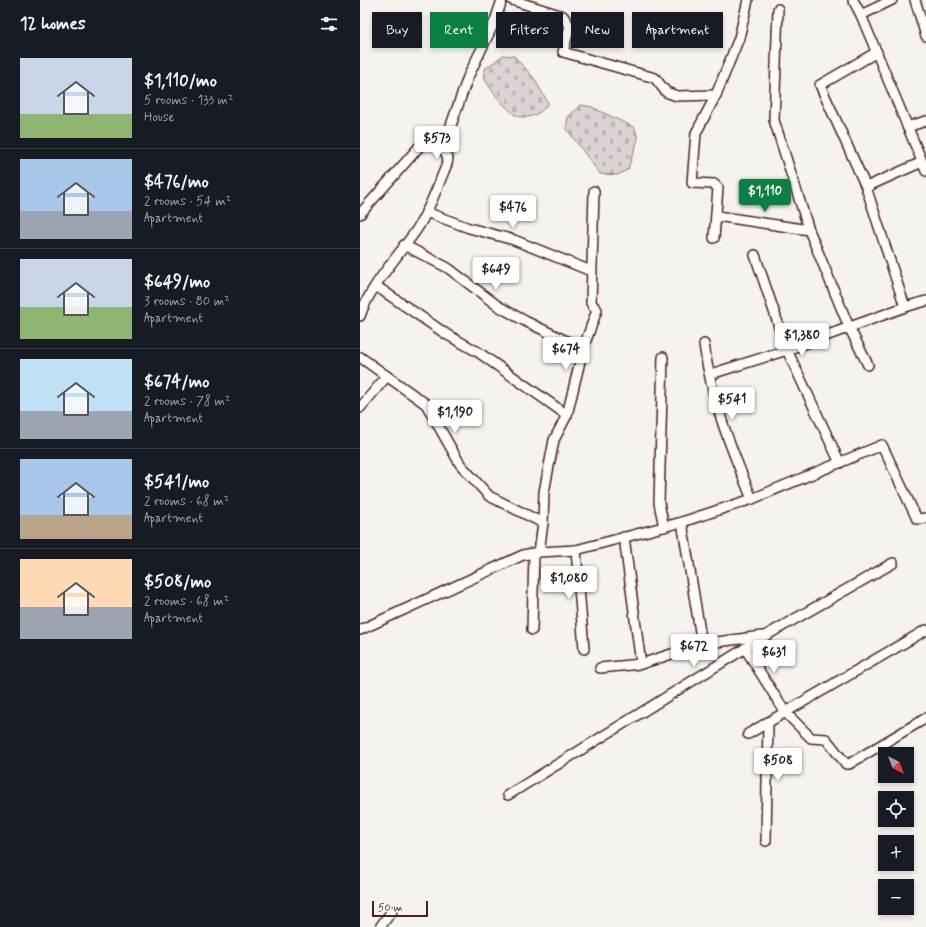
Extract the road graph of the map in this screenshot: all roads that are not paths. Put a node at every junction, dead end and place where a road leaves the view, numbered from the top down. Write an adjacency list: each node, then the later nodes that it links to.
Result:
1 (502, 0): 18 (street)
2 (512, 0): 11 (street)
3 (748, 0): 11 (street)
4 (852, 0): 8 (street)
5 (892, 0): 8 (street)
6 (915, 0): 9 (street)
7 (778, 9): 21 (street)
8 (861, 15): 10 (street)
9 (926, 36)
10 (877, 52): 13 (street); 16 (street)
11 (716, 95): 20 (street)
12 (926, 121): 13 (street)
13 (907, 126): 15 (street)
14 (418, 147): 19 (street)
15 (924, 167): 16 (street)
16 (866, 187): 29 (street)
17 (594, 191): 25 (street)
18 (426, 212): 23 (street); 25 (street)
19 (360, 214)
20 (717, 216): 21 (street); 22 (street)
21 (809, 230): 31 (street)
22 (714, 238)
23 (404, 245): 26 (street); 33 (street)
24 (755, 256): 34 (street)
25 (591, 271): 33 (street)
26 (376, 286): 28 (street); 41 (street)
27 (926, 301): 29 (street)
28 (362, 304): 30 (street)
29 (905, 307): 31 (street)
30 (360, 316)
31 (849, 327): 34 (street); 37 (street)
32 (704, 344): 43 (street)
33 (583, 349): 41 (street)
34 (787, 350): 38 (street); 42 (street)
35 (360, 358): 39 (street)
36 (663, 358): 47 (street)
37 (868, 365)
38 (714, 373)
39 (387, 376): 40 (street); 46 (street)
40 (360, 408)
41 (567, 415): 46 (street)
42 (840, 463): 43 (street); 44 (street)
43 (752, 499): 45 (street)
44 (926, 518)
45 (682, 522): 47 (street); 57 (street)
46 (543, 523): 50 (street)
47 (664, 527): 48 (street)
48 (624, 537): 49 (street); 60 (street)
49 (576, 550): 50 (street); 59 (street)
50 (536, 553): 53 (street); 54 (street)
51 (893, 563): 56 (street)
52 (360, 621): 53 (street)
53 (363, 629)
54 (532, 630)
55 (926, 630): 62 (street)
56 (765, 636): 57 (street); 58 (street)
57 (702, 644): 60 (street)
58 (745, 648): 62 (street); 66 (street)
59 (584, 649)
60 (641, 664): 61 (street)
61 (600, 668)
62 (785, 712): 63 (street); 64 (street)
63 (926, 718)
64 (768, 722): 65 (street); 67 (street)
65 (748, 734)
66 (508, 795)
67 (766, 842)
68 (392, 911): 69 (street)
69 (380, 927)

